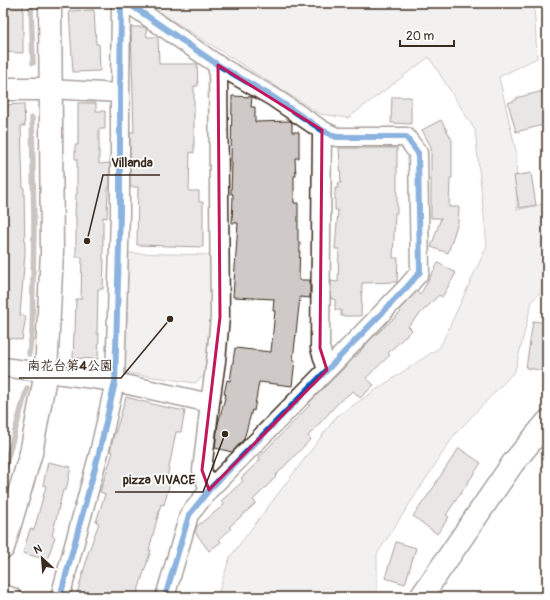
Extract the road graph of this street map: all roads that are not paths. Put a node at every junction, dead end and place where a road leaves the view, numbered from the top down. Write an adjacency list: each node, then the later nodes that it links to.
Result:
1 (50, 3): 6 (street)
2 (121, 3): 7 (street)
3 (128, 3): 4 (street)
4 (218, 65): 8 (street); 13 (street)
5 (3, 89): 6 (street)
6 (50, 89): 7 (street); 11 (street)
7 (120, 93): 12 (street)
8 (322, 130): 10 (street); 10 (street)
9 (3, 367): 11 (street)
10 (327, 370): 15 (street)
11 (46, 372): 12 (street); 16 (street)
12 (115, 382): 13 (street); 19 (street)
13 (210, 403): 15 (street)
14 (547, 422): 21 (street)
15 (210, 490): 20 (street)
16 (3, 548)
17 (3, 594): 18 (street)
18 (12, 597)
19 (60, 597)
20 (165, 597)
21 (421, 597)

